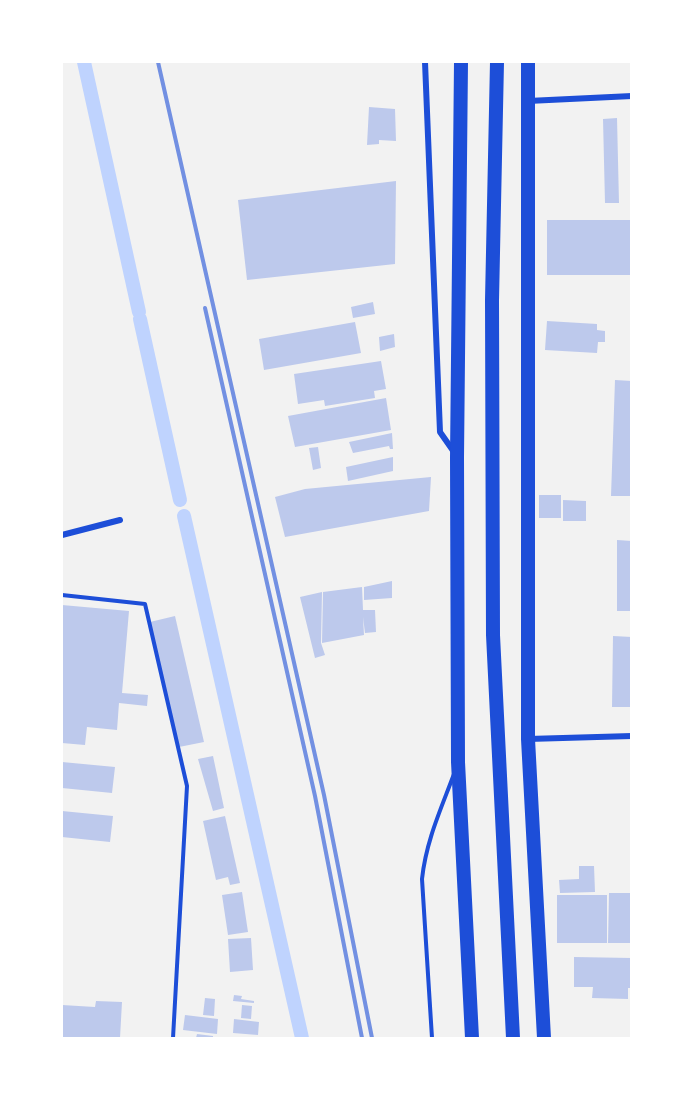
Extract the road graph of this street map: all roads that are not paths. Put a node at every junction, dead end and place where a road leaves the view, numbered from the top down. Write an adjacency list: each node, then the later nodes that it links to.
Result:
1 (424, 62): 7 (street)
2 (461, 62): 7 (main road)
3 (497, 62): 14 (main road)
4 (528, 62): 6 (main road)
5 (632, 96): 6 (street)
6 (527, 101): 12 (main road)
7 (457, 457): 13 (main road)
8 (120, 520): 9 (street)
9 (62, 535)
10 (62, 595): 15 (lane)
11 (632, 736): 12 (street)
12 (528, 739): 20 (main road)
13 (458, 762): 16 (lane); 17 (main road)
14 (511, 967): 18 (main road); 19 (main road)
15 (173, 1038)
16 (432, 1038)
17 (471, 1038)
18 (513, 1038)
19 (522, 1038)
20 (544, 1038)

